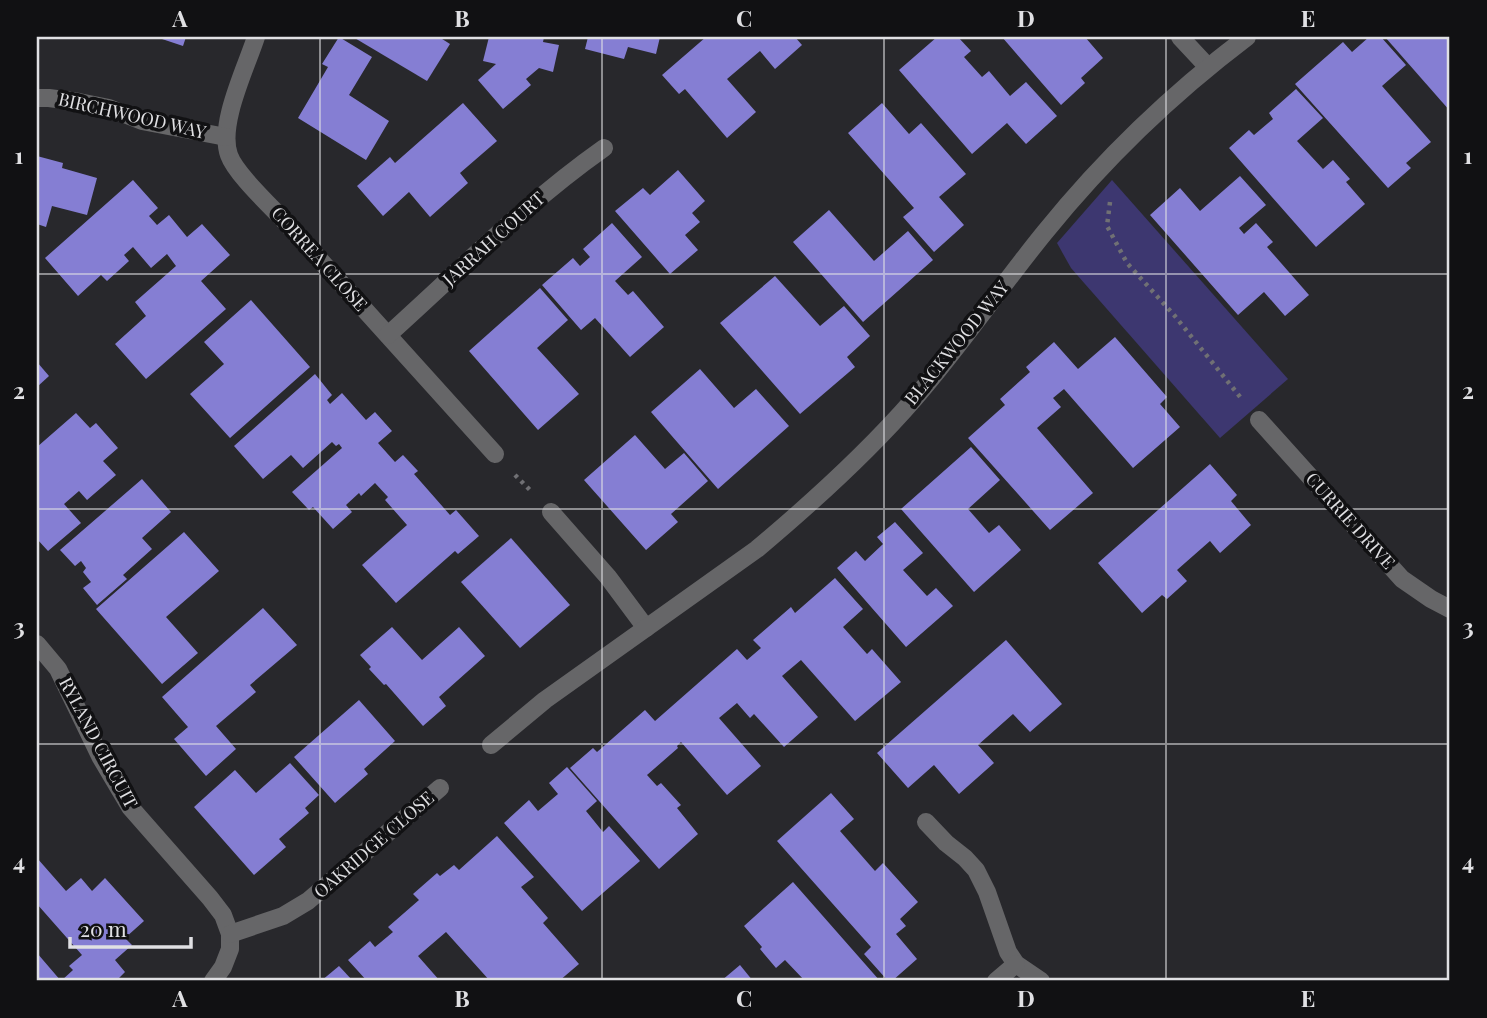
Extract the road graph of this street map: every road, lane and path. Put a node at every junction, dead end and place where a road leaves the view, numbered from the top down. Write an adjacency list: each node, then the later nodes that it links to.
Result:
1 (256, 37): 6 (street)
2 (1180, 37): 4 (street)
3 (1247, 37): 4 (street, BLACKWOOD WAY)
4 (1208, 67): 8 (street, BLACKWOOD WAY)
5 (37, 98): 6 (street, BIRCHWOOD WAY)
6 (226, 137): 9 (street, CORREA CLOSE)
7 (604, 148): 9 (street, JARRAH COURT)
8 (1097, 173): 10 (path); 14 (street, BLACKWOOD WAY)
9 (388, 335): 11 (street, CORREA CLOSE)
10 (1259, 420): 13 (street, CURRIE DRIVE)
11 (495, 454): 12 (path)
12 (551, 512): 14 (street)
13 (1450, 609)
14 (646, 628): 16 (street, BLACKWOOD WAY)
15 (37, 644): 19 (street, RYLAND CIRCUIT)
16 (491, 745)
17 (440, 788): 19 (street, OAKRIDGE CLOSE)
18 (926, 822): 20 (street)
19 (230, 934): 21 (street)
20 (1016, 964): 22 (street); 23 (street)
21 (213, 981)
22 (996, 981)
23 (1041, 981)

